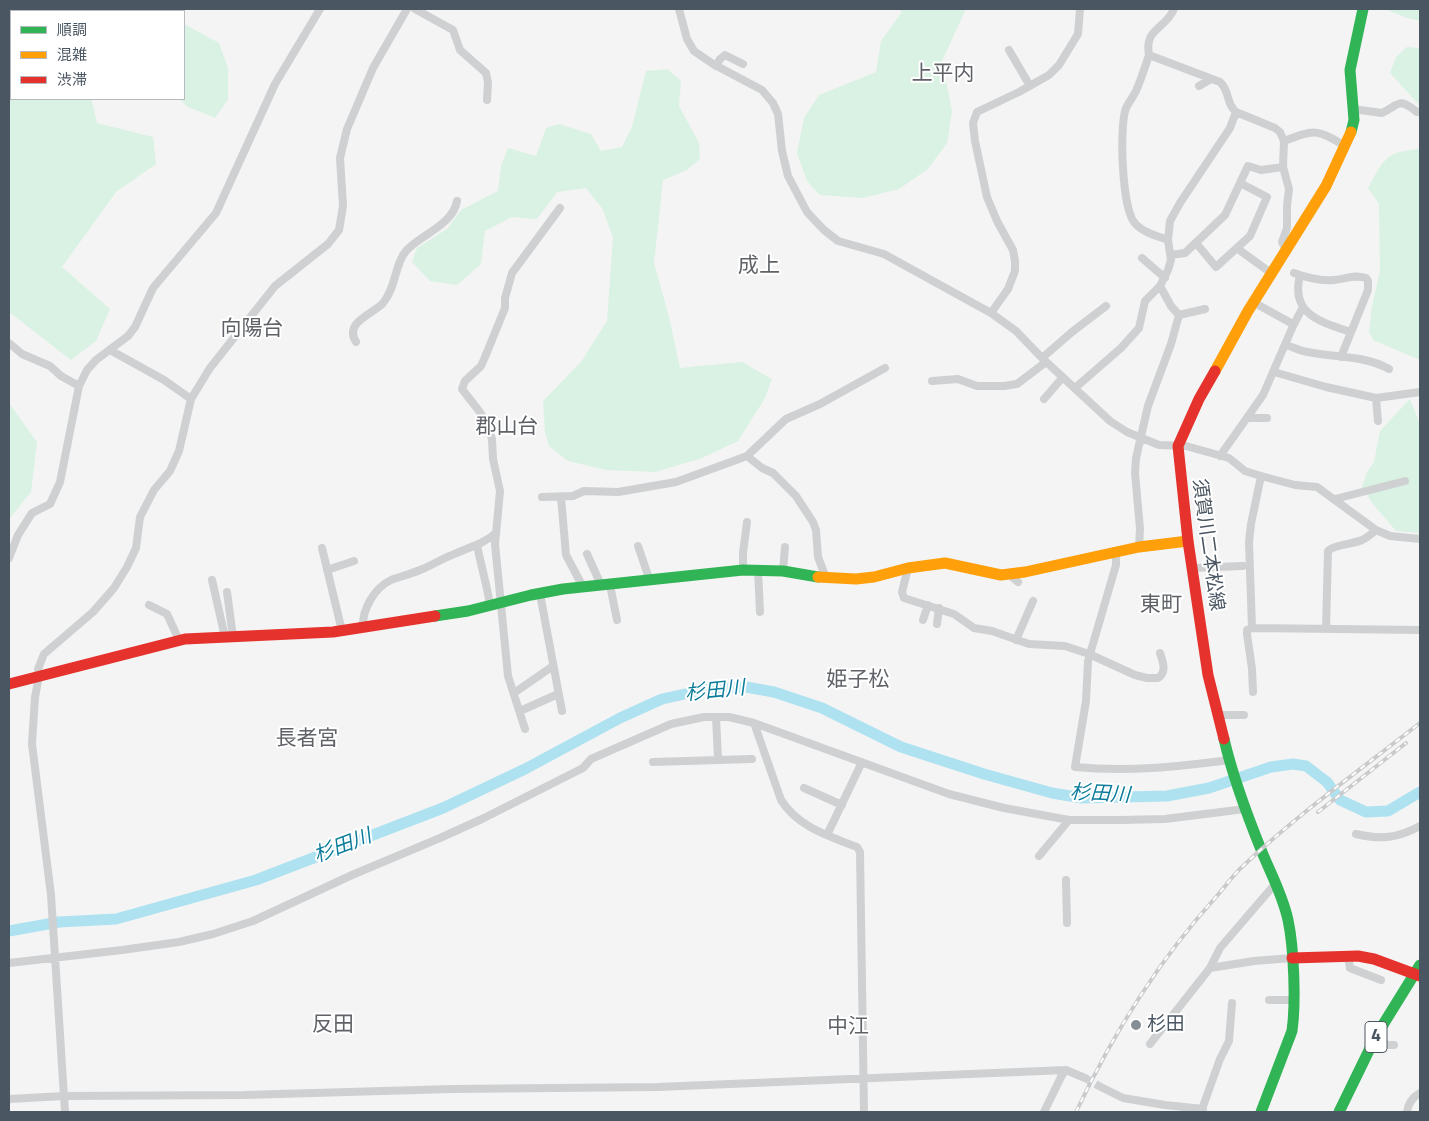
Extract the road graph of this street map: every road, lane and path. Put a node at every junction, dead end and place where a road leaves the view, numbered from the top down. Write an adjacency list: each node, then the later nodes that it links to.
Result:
1 (320, 9): 45 (street)
2 (407, 9): 56 (street)
3 (415, 9): 15 (street)
4 (679, 9): 11 (street)
5 (1080, 9): 13 (street)
6 (1174, 9): 9 (street)
7 (1363, 9): 16 (main road)
8 (1009, 50): 13 (street)
9 (1149, 55): 12 (street); 25 (street)
10 (743, 64): 11 (street)
11 (716, 66): 38 (street)
12 (1211, 79): 14 (street); 17 (street)
13 (1030, 86): 38 (street)
14 (1199, 86)
15 (488, 100)
16 (1353, 109): 18 (street); 20 (main road)
17 (1236, 112): 19 (street); 25 (street)
18 (1417, 112)
19 (1284, 141): 20 (street); 21 (street)
20 (1345, 146): 28 (main road)
21 (1283, 167): 22 (street); 28 (street)
22 (1240, 183): 26 (street); 27 (street)
23 (457, 201): 42 (street)
24 (560, 208): 73 (street)
25 (1168, 240): 29 (street)
26 (1196, 243): 27 (street); 29 (street)
27 (1238, 249): 31 (street)
28 (1286, 250): 31 (main road)
29 (1171, 255): 32 (street)
30 (1142, 258): 32 (street)
31 (1271, 273): 34 (main road)
32 (1165, 278): 33 (street)
33 (1160, 286): 39 (street); 54 (street)
34 (1253, 302): 40 (street); 63 (main road)
35 (1106, 306): 47 (street)
36 (1303, 306): 40 (street); 41 (street); 41 (street)
37 (1204, 309): 39 (street)
38 (991, 313): 47 (street)
39 (1179, 315): 62 (street)
40 (1293, 326): 44 (street)
41 (1351, 332): 46 (street)
42 (356, 342)
43 (9, 343): 53 (street)
44 (1286, 345): 46 (street); 50 (street)
45 (110, 350): 53 (street); 56 (street)
46 (1341, 357): 49 (street)
47 (1044, 360): 51 (street); 52 (street)
48 (885, 368): 64 (street)
49 (1390, 369)
50 (1274, 372): 57 (street); 59 (street)
51 (1063, 377): 54 (street); 58 (street)
52 (932, 381)
53 (79, 386): 83 (street)
54 (1075, 388): 62 (street)
55 (1420, 392): 57 (street)
56 (191, 398): 121 (street)
57 (1376, 398): 61 (street)
58 (1044, 399)
59 (1247, 418): 60 (street); 65 (street)
60 (1267, 418)
61 (1378, 421)
62 (1140, 438): 63 (street); 79 (street)
63 (1178, 446): 65 (street); 75 (main road, 須賀川二本松線)
64 (747, 456): 69 (street); 93 (street)
65 (1220, 456): 66 (street)
66 (1260, 476): 70 (street); 111 (street)
67 (1405, 482): 70 (street)
68 (542, 497): 69 (street)
69 (561, 497): 98 (street)
70 (1335, 499): 72 (street)
71 (747, 522): 89 (street)
72 (1376, 530): 74 (street); 112 (street)
73 (496, 533): 76 (street); 102 (street)
74 (1420, 538)
75 (1188, 541): 79 (main road); 87 (main road, 須賀川二本松線)
76 (478, 545): 102 (street); 110 (street)
77 (638, 546): 95 (street)
78 (785, 547): 91 (street)
79 (1139, 547): 81 (main road)
80 (322, 548): 88 (street)
81 (1116, 553): 92 (main road); 119 (street)
82 (587, 554): 97 (street)
83 (9, 558)
84 (354, 561): 88 (street)
85 (1243, 566): 87 (street)
86 (908, 568): 92 (main road); 93 (main road); 104 (street)
87 (1192, 568): 128 (main road, 須賀川二本松線)
88 (327, 570): 114 (street)
89 (743, 570): 90 (main road); 95 (main road)
90 (758, 570): 91 (main road); 106 (street)
91 (783, 571): 93 (main road)
92 (1009, 574): 96 (street)
93 (826, 578)
94 (212, 580): 115 (street)
95 (650, 581): 97 (main road)
96 (1018, 582)
97 (606, 585): 98 (main road); 107 (street)
98 (583, 587): 100 (main road)
99 (227, 592): 115 (street)
100 (540, 594): 102 (main road); 120 (street)
101 (1033, 601): 117 (street)
102 (496, 604): 110 (main road); 124 (street)
103 (149, 605): 116 (street)
104 (928, 605): 105 (street); 108 (street)
105 (938, 608): 109 (street); 117 (street)
106 (760, 612)
107 (617, 620)
108 (923, 620)
109 (937, 624)
110 (363, 627): 114 (main road)
111 (1252, 628): 112 (street); 123 (street)
112 (1326, 629): 113 (street)
113 (1420, 630)
114 (342, 631): 115 (main road)
115 (229, 637): 116 (main road)
116 (179, 640): 121 (main road)
117 (1016, 640): 119 (street)
118 (1160, 653): 119 (street)
119 (1089, 654): 137 (street)
120 (553, 666): 124 (street); 125 (street)
121 (39, 676): 122 (main road); 149 (street)
122 (9, 684)
123 (1253, 692)
124 (514, 693): 126 (street)
125 (558, 694): 126 (street); 127 (street)
126 (520, 711): 132 (street)
127 (562, 711)
128 (1217, 715): 129 (street); 137 (main road, 須賀川二本松線)
129 (1244, 715)
130 (716, 717): 131 (street); 133 (street); 149 (street)
131 (754, 723): 136 (street); 144 (street)
132 (525, 729)
133 (718, 759): 134 (street); 135 (street)
134 (752, 759)
135 (653, 762)
136 (862, 762): 139 (street); 141 (street)
137 (1229, 763): 140 (main road, 須賀川二本松線)
138 (804, 788): 139 (street)
139 (842, 804): 144 (street)
140 (1245, 808): 141 (street); 147 (main road, 須賀川二本松線)
141 (1069, 820): 145 (street)
142 (1420, 826): 143 (street)
143 (1356, 834)
144 (827, 835): 161 (street)
145 (1039, 856)
146 (1066, 880): 148 (street)
147 (1274, 884): 151 (main road, 須賀川二本松線); 153 (street)
148 (1067, 923)
149 (54, 955): 152 (street); 165 (street)
150 (1348, 956): 151 (main road); 154 (main road); 155 (street)
151 (1292, 958): 153 (street); 157 (main road, 須賀川二本松線)
152 (9, 963)
153 (1210, 968): 159 (street)
154 (1419, 973): 172 (main road, 4); 173 (main road, 4)
155 (1381, 980)
156 (1268, 1000): 157 (street)
157 (1293, 1000): 171 (main road, 須賀川二本松線)
158 (1232, 1003): 167 (street)
159 (1150, 1044)
160 (1066, 1070): 161 (street); 162 (street); 170 (street)
161 (862, 1078): 165 (street); 169 (street)
162 (1085, 1078)
163 (1099, 1086): 167 (street)
164 (1420, 1094): 174 (street)
165 (64, 1096): 166 (street); 168 (street)
166 (9, 1099)
167 (1202, 1111)
168 (65, 1112)
169 (864, 1112)
170 (1044, 1112)
171 (1261, 1112)
172 (1339, 1112)
173 (1349, 1112)
174 (1408, 1112)

